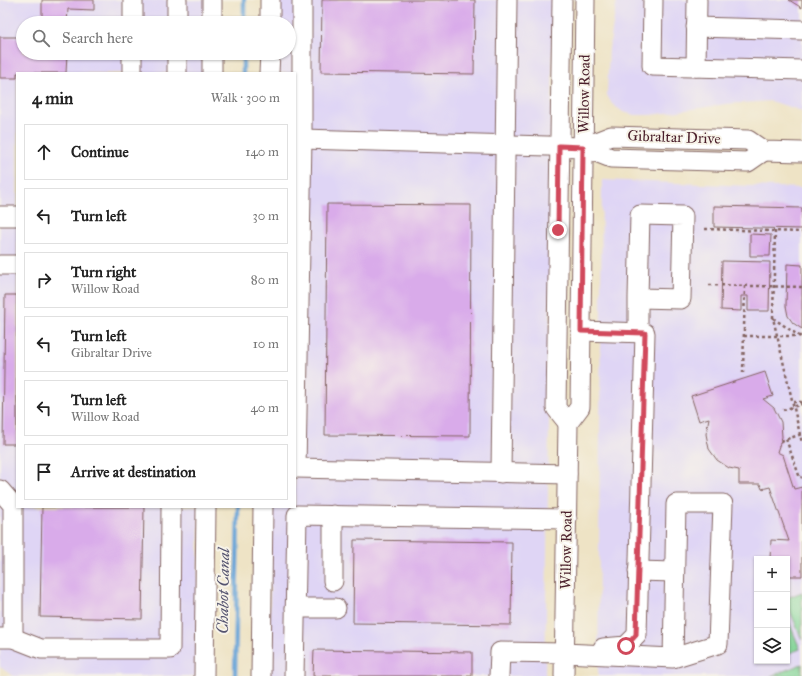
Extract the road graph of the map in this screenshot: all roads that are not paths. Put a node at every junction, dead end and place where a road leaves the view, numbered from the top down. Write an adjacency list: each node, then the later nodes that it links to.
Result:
1 (133, 0): 11 (street)
2 (177, 0): 12 (street)
3 (212, 0): 13 (street)
4 (270, 0): 14 (street)
5 (302, 0): 27 (street)
6 (507, 0): 28 (street)
7 (562, 0): 29 (street, Willow Road)
8 (585, 0): 30 (street, Willow Road)
9 (654, 0): 21 (street)
10 (697, 0): 15 (street)
11 (133, 16)
12 (177, 16)
13 (212, 16)
14 (270, 16)
15 (696, 27): 16 (street); 21 (street)
16 (802, 30)
17 (132, 60): 23 (street)
18 (177, 60): 24 (street)
19 (212, 60): 25 (street)
20 (270, 60): 26 (street)
21 (696, 67): 22 (street)
22 (802, 70)
23 (132, 72)
24 (177, 72)
25 (212, 72)
26 (269, 72)
27 (302, 139): 28 (street, Gibraltar Drive); 40 (street)
28 (505, 145): 29 (street, Gibraltar Drive); 40 (street)
29 (559, 146): 30 (street, Gibraltar Drive); 39 (street, Willow Road)
30 (583, 147): 31 (street, Gibraltar Drive); 37 (street, Willow Road)
31 (802, 152)
32 (0, 216): 33 (street)
33 (16, 216)
34 (0, 265): 35 (street)
35 (16, 265)
36 (638, 298): 36 (street); 38 (street)
37 (581, 331): 38 (street); 39 (street, Willow Road)
38 (638, 333): 48 (street)
39 (568, 423): 41 (street, Willow Road)
40 (501, 473): 41 (street)
41 (567, 474): 47 (street, Willow Road)
42 (0, 490): 53 (street)
43 (172, 508): 53 (street)
44 (206, 508): 56 (street)
45 (263, 508): 57 (street)
46 (333, 516): 47 (street); 50 (street); 51 (street)
47 (567, 519): 54 (street, Willow Road)
48 (638, 571): 49 (street); 54 (street)
49 (674, 572): 55 (street); 55 (street)
50 (333, 581)
51 (295, 608): 52 (street); 58 (street)
52 (336, 608)
53 (6, 638)
54 (564, 653): 55 (street); 59 (street); 60 (street, Willow Road)
55 (673, 658)
56 (204, 676)
57 (261, 676)
58 (294, 676)
59 (499, 676)
60 (564, 676)

